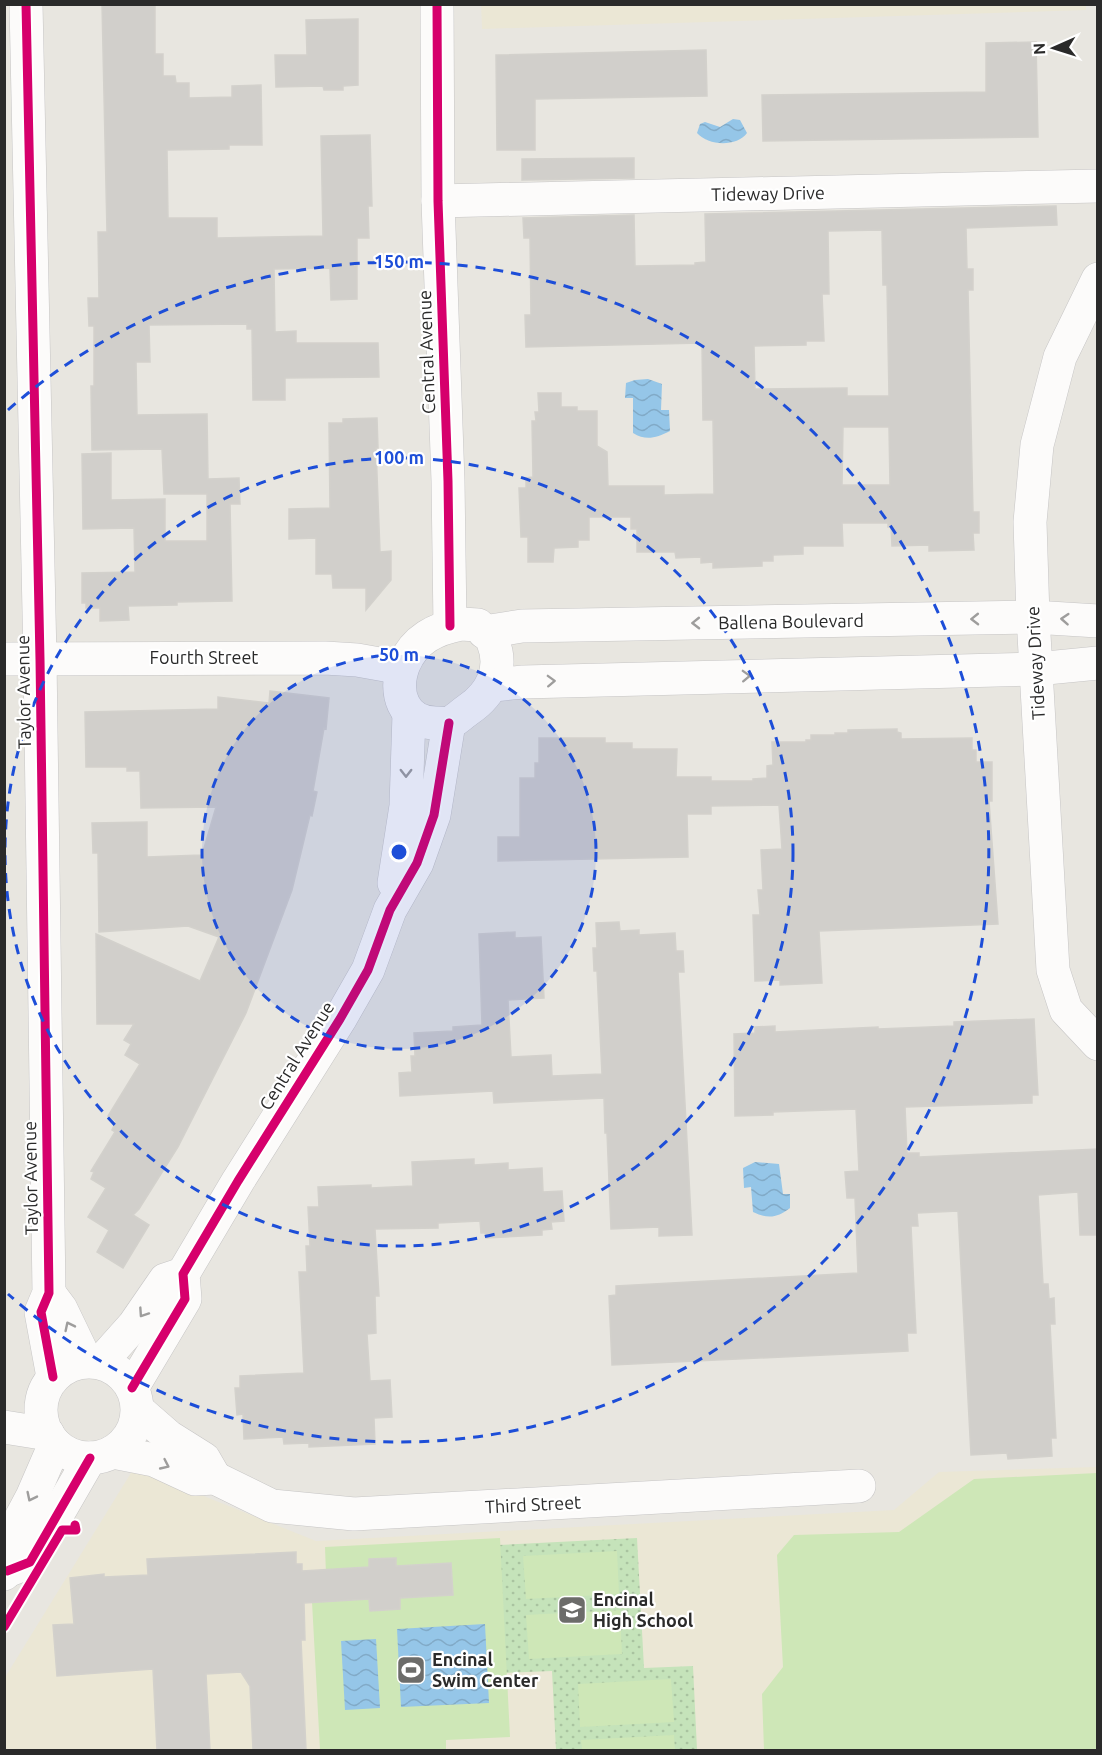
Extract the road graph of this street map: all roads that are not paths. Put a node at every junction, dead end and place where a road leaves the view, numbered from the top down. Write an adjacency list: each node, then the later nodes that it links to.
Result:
1 (26, 4): 11 (street, Taylor Avenue)
2 (437, 4): 4 (street, Central Avenue)
3 (1098, 186): 4 (street, Tideway Drive)
4 (438, 201): 8 (street, Central Avenue)
5 (1098, 279): 6 (street, Tideway Drive)
6 (1033, 617): 7 (street, Ballena Boulevard, one-way to 6); 9 (street, Ballena Boulevard, one-way to 9); 14 (street, Tideway Drive)
7 (1098, 621)
8 (450, 626): 9 (street); 13 (street)
9 (484, 632): 15 (street)
10 (4, 659): 11 (street, Fourth Street)
11 (40, 659): 13 (street, Fourth Street); 21 (street, Taylor Avenue)
12 (1098, 663): 14 (street)
13 (402, 669): 16 (street)
14 (1036, 669): 15 (street, one-way to 14); 19 (street, Tideway Drive)
15 (493, 685): 17 (street)
16 (409, 714): 17 (street); 18 (street, Central Avenue, one-way to 18)
17 (449, 723): 18 (street, Central Avenue)
18 (390, 910): 20 (street, Central Avenue)
19 (1098, 1044)
20 (183, 1274): 22 (street, Central Avenue, one-way to 22); 24 (street, Central Avenue)
21 (49, 1293): 22 (street, one-way to 21); 23 (street, Taylor Avenue)
22 (93, 1362): 23 (street); 24 (street)
23 (48, 1387): 25 (street); 27 (street)
24 (135, 1399): 28 (street); 29 (street, Third Street)
25 (4, 1408)
26 (4, 1427): 27 (street)
27 (51, 1439): 28 (street); 31 (street, one-way to 31)
28 (101, 1455): 29 (street, Third Street, one-way to 29); 31 (street)
29 (215, 1478): 30 (street, Third Street)
30 (859, 1486)
31 (6, 1573)

